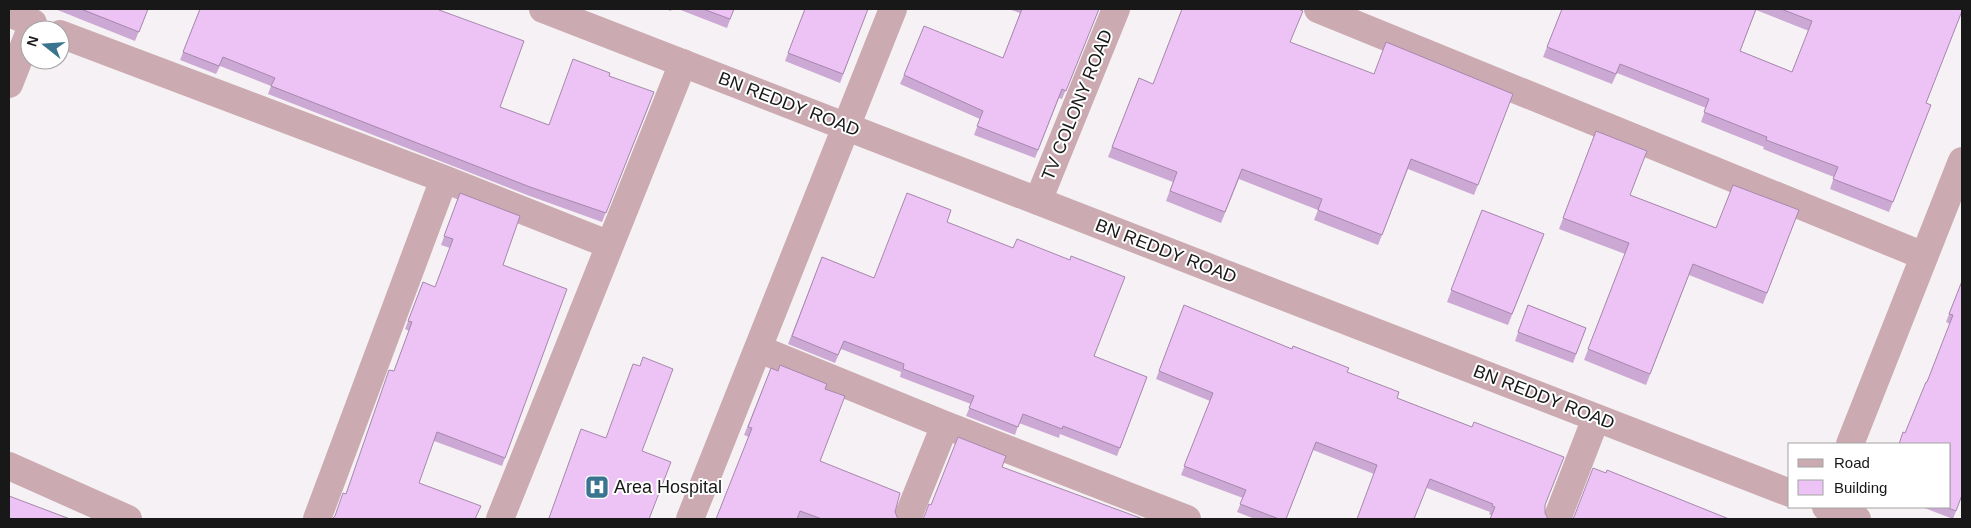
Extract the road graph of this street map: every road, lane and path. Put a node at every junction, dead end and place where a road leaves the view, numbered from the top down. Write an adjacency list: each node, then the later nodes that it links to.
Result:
1 (543, 9): 8 (street, BN REDDY ROAD)
2 (893, 9): 10 (street)
3 (1116, 9): 13 (street, TV COLONY ROAD)
4 (1318, 9): 5 (street)
5 (1366, 18): 15 (street)
6 (70, 38): 12 (street)
7 (20, 55): 9 (street)
8 (683, 63): 10 (street, BN REDDY ROAD); 14 (street)
9 (9, 84)
10 (846, 126): 13 (street, BN REDDY ROAD); 16 (street)
11 (1962, 161): 15 (street)
12 (444, 179): 14 (street); 25 (street)
13 (1038, 201): 17 (street, BN REDDY ROAD)
14 (610, 245): 26 (street)
15 (1924, 256): 19 (street)
16 (759, 349): 18 (street); 27 (street)
17 (1596, 418): 21 (street, BN REDDY ROAD); 30 (street)
18 (945, 425): 23 (street); 28 (street)
19 (1850, 443)
20 (9, 466): 24 (street)
21 (1788, 492)
22 (1829, 508): 31 (street)
23 (1136, 510): 29 (street)
24 (128, 519)
25 (316, 519)
26 (500, 519)
27 (690, 519)
28 (907, 519)
29 (1187, 519)
30 (1557, 519)
31 (1857, 519)

